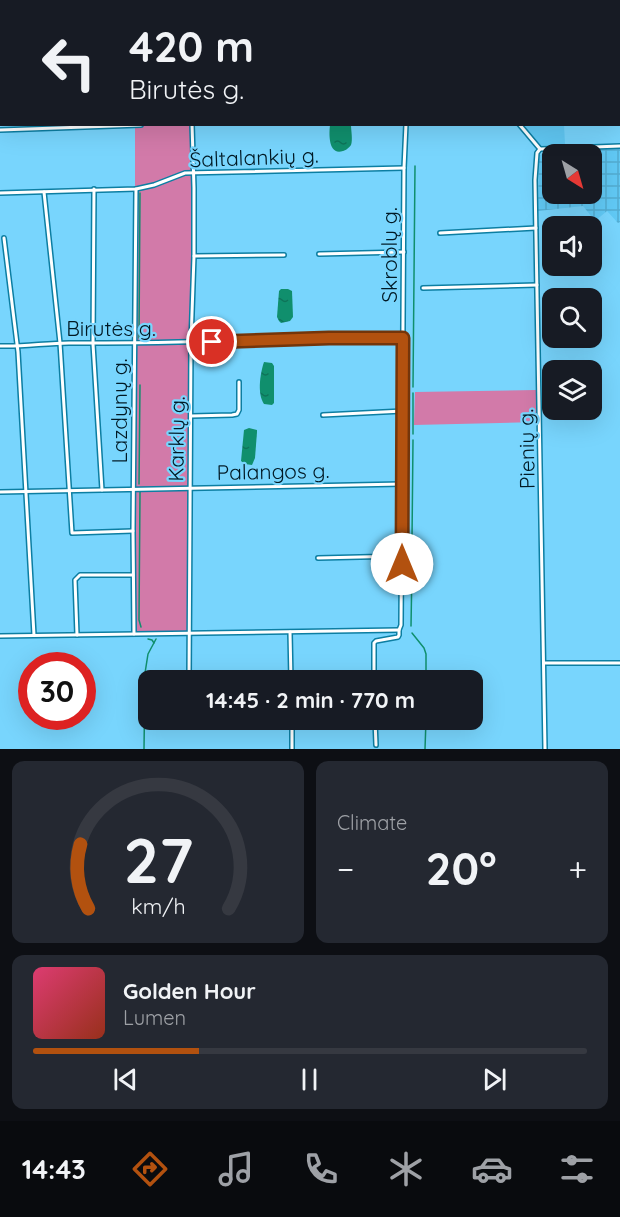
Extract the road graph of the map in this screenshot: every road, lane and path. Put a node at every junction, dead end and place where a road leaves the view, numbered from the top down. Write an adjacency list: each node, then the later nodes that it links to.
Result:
1 (56, 126): 5 (street)
2 (192, 126): 9 (street, Karklų g.)
3 (406, 126): 8 (street, Skroblų g.)
4 (521, 126): 7 (street)
5 (0, 130)
6 (620, 146): 7 (street)
7 (540, 149): 14 (street, Pienių g.)
8 (404, 168): 9 (street, Šaltalankių g.); 17 (street, Skroblų g.)
9 (194, 173): 11 (street, Šaltalankių g.); 20 (street, Karklų g.)
10 (94, 189): 11 (street, Šaltalankių g.); 12 (street, Šaltalankių g.); 26 (street)
11 (136, 189): 27 (street, Lazdynų g.)
12 (44, 192): 13 (street, Šaltalankių g.); 25 (street)
13 (0, 193)
14 (536, 228): 15 (street); 21 (street, Pienių g.)
15 (440, 232)
16 (4, 238): 29 (street)
17 (404, 252): 18 (street); 23 (street, Skroblų g.)
18 (319, 254)
19 (284, 255): 20 (street)
20 (194, 256): 24 (street, Karklų g.)
21 (537, 285): 22 (street); 52 (street, Pienių g.)
22 (423, 288)
23 (403, 338): 24 (street, Birutės g.); 31 (street, Skroblų g.)
24 (191, 342): 27 (street, Birutės g.); 33 (street, Karklų g.)
25 (60, 343): 26 (street, Birutės g.); 29 (street, Birutės g.); 38 (street)
26 (93, 344): 27 (street, Birutės g.); 37 (street)
27 (135, 344): 36 (street, Lazdynų g.)
28 (0, 346): 29 (street, Birutės g.)
29 (18, 347): 40 (street)
30 (239, 382): 33 (street)
31 (403, 411): 32 (street); 34 (street, Skroblų g.)
32 (322, 415)
33 (191, 416): 35 (street, Karklų g.)
34 (402, 484): 35 (street, Palangos g.); 42 (street, Skroblų g.)
35 (190, 488): 36 (street, Palangos g.); 47 (street, Karklų g.)
36 (134, 489): 37 (street, Palangos g.); 41 (street, Lazdynų g.)
37 (102, 490): 38 (street, Palangos g.)
38 (70, 491): 40 (street, Palangos g.); 41 (street)
39 (0, 492): 40 (street, Palangos g.)
40 (26, 492): 51 (street)
41 (133, 531): 44 (street, Lazdynų g.)
42 (402, 556): 43 (street); 45 (street, Skroblų g.)
43 (318, 558)
44 (134, 575): 48 (street, Lazdynų g.); 49 (street)
45 (399, 630): 46 (street); 56 (street)
46 (290, 632): 47 (street); 55 (street)
47 (189, 633): 48 (street); 54 (street, Karklų g.)
48 (134, 634): 49 (street)
49 (77, 635): 51 (street)
50 (0, 636): 51 (street)
51 (34, 636)
52 (544, 663): 53 (street); 61 (street, Pienių g.)
53 (620, 663)
54 (189, 670)
55 (291, 670)
56 (374, 670)
57 (292, 730): 60 (street)
58 (375, 730): 59 (street)
59 (376, 745)
60 (292, 749)
61 (545, 749)

